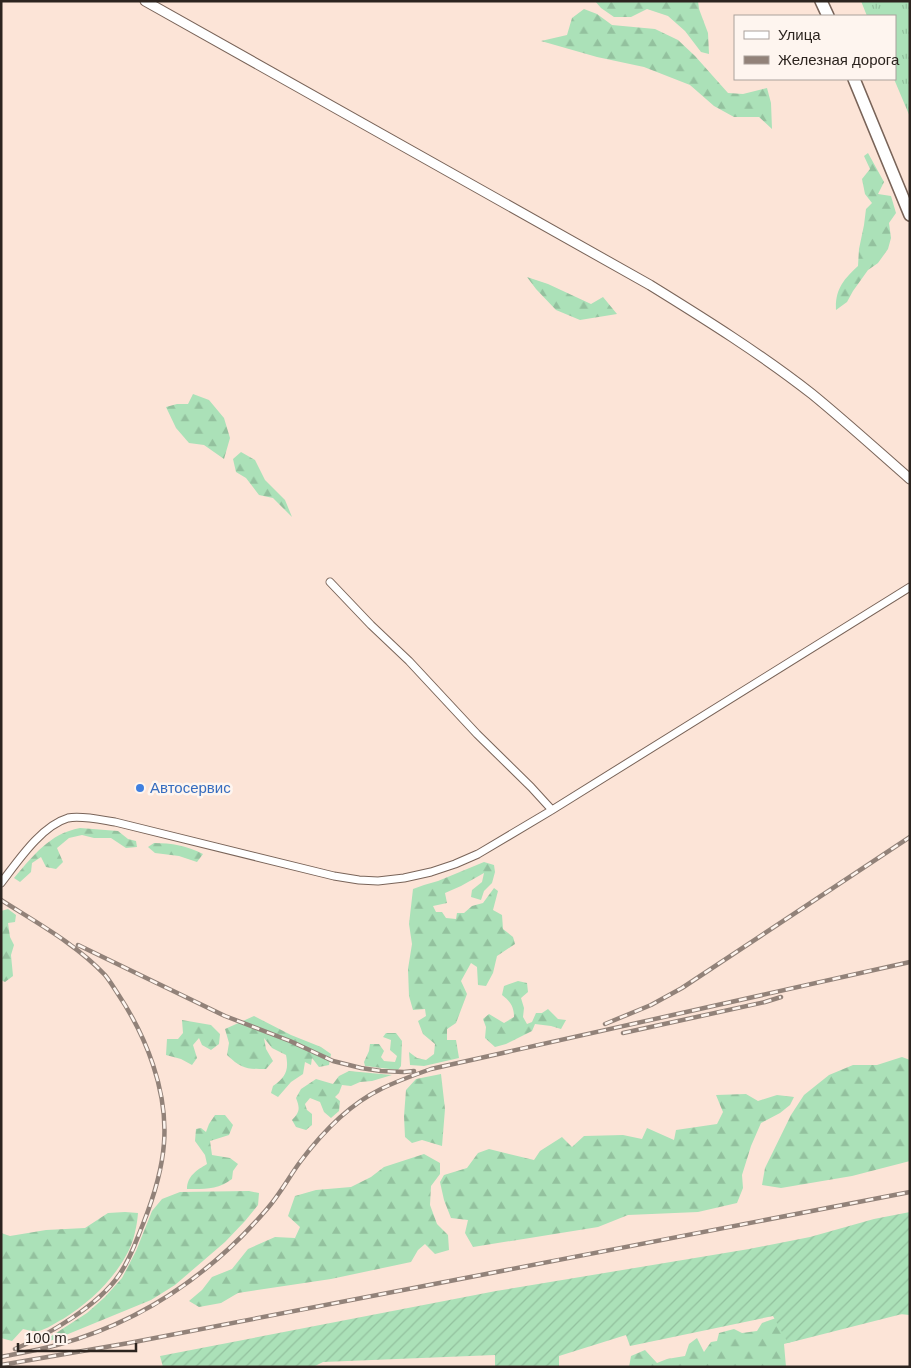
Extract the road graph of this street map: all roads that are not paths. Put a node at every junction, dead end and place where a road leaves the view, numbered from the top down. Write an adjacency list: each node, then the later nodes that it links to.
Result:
1 (145, 1): 6 (street)
2 (822, 1): 3 (main road)
3 (828, 15)
4 (854, 80): 5 (main road)
5 (910, 215)
6 (910, 480)
7 (330, 582): 9 (street)
8 (910, 587): 9 (street)
9 (552, 810): 10 (street)
10 (1, 883)

